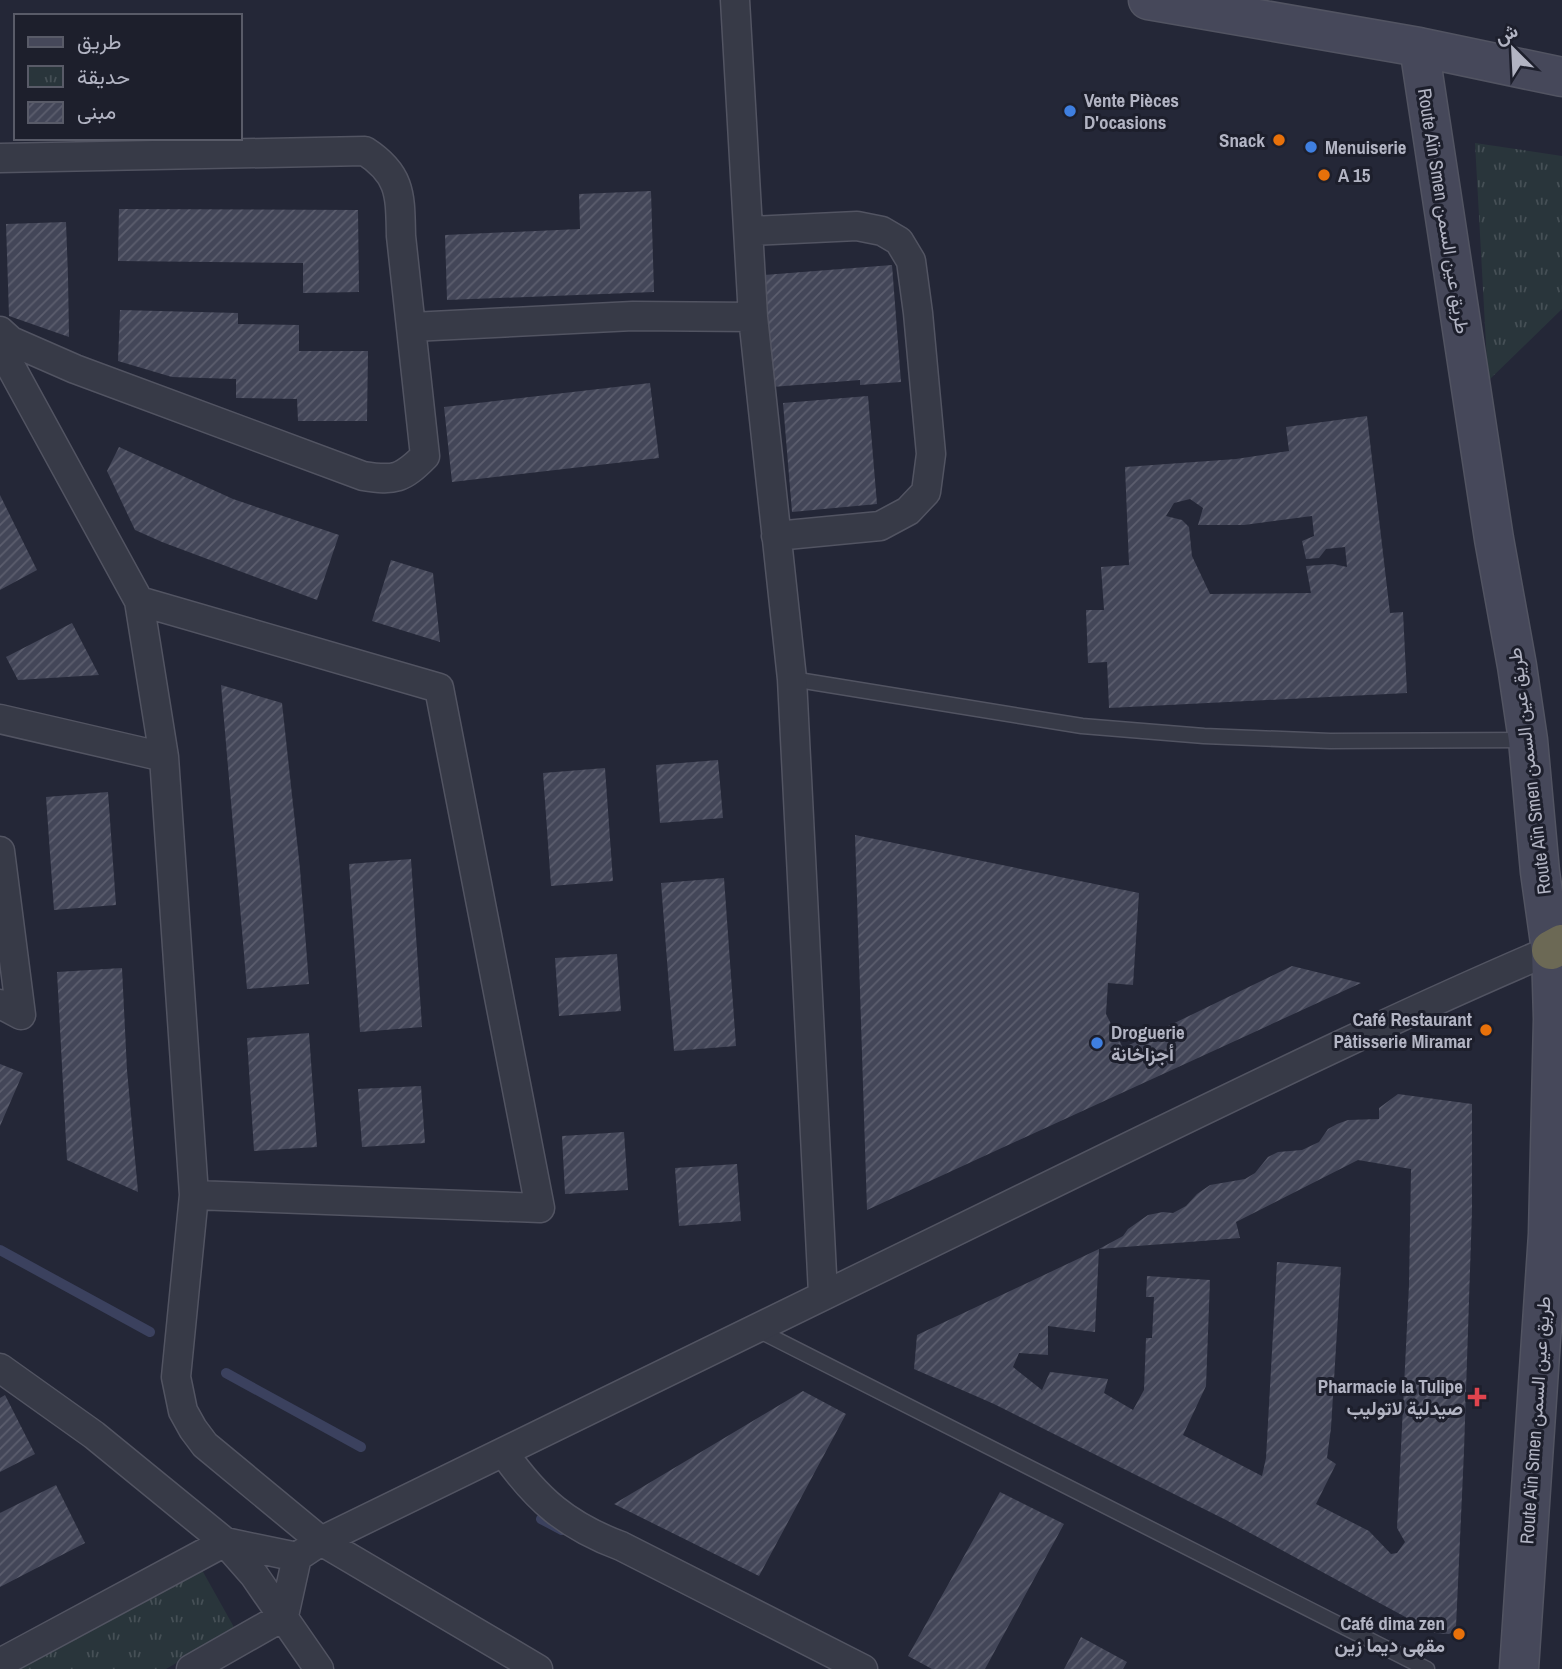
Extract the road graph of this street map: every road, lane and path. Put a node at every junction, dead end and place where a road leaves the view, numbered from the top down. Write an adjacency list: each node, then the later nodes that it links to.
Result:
1 (735, 0): 6 (street)
2 (1148, 0): 3 (street)
3 (1419, 47): 4 (street); 15 (street, Route Aïn Smen طريق عين السمن)
4 (1562, 77)
5 (0, 158): 8 (street)
6 (748, 231): 7 (street); 11 (street)
7 (753, 317): 8 (street); 11 (street)
8 (412, 327): 9 (street)
9 (0, 331)
10 (0, 347): 12 (street)
11 (776, 536): 13 (street)
12 (139, 601): 16 (street); 20 (street)
13 (792, 679): 15 (lane); 21 (street)
14 (0, 719): 16 (street)
15 (1528, 740): 18 (street, Route Aïn Smen طريق عين السمن)
16 (164, 757): 20 (street)
17 (0, 851): 19 (street)
18 (1558, 947): 21 (street); 35 (street, Route Aïn Smen طريق عين السمن)
19 (0, 1004)
20 (194, 1195): 25 (street)
21 (823, 1294): 22 (street)
22 (755, 1328): 24 (street); 34 (lane)
23 (0, 1368): 26 (street)
24 (504, 1453): 25 (street); 33 (street)
25 (321, 1541): 27 (street); 32 (street)
26 (225, 1542): 27 (street); 28 (street); 29 (street)
27 (297, 1557): 28 (street)
28 (284, 1616): 30 (street); 31 (street)
29 (0, 1663)
30 (191, 1669)
31 (319, 1669)
32 (538, 1669)
33 (863, 1669)
34 (1427, 1669)
35 (1519, 1669)

